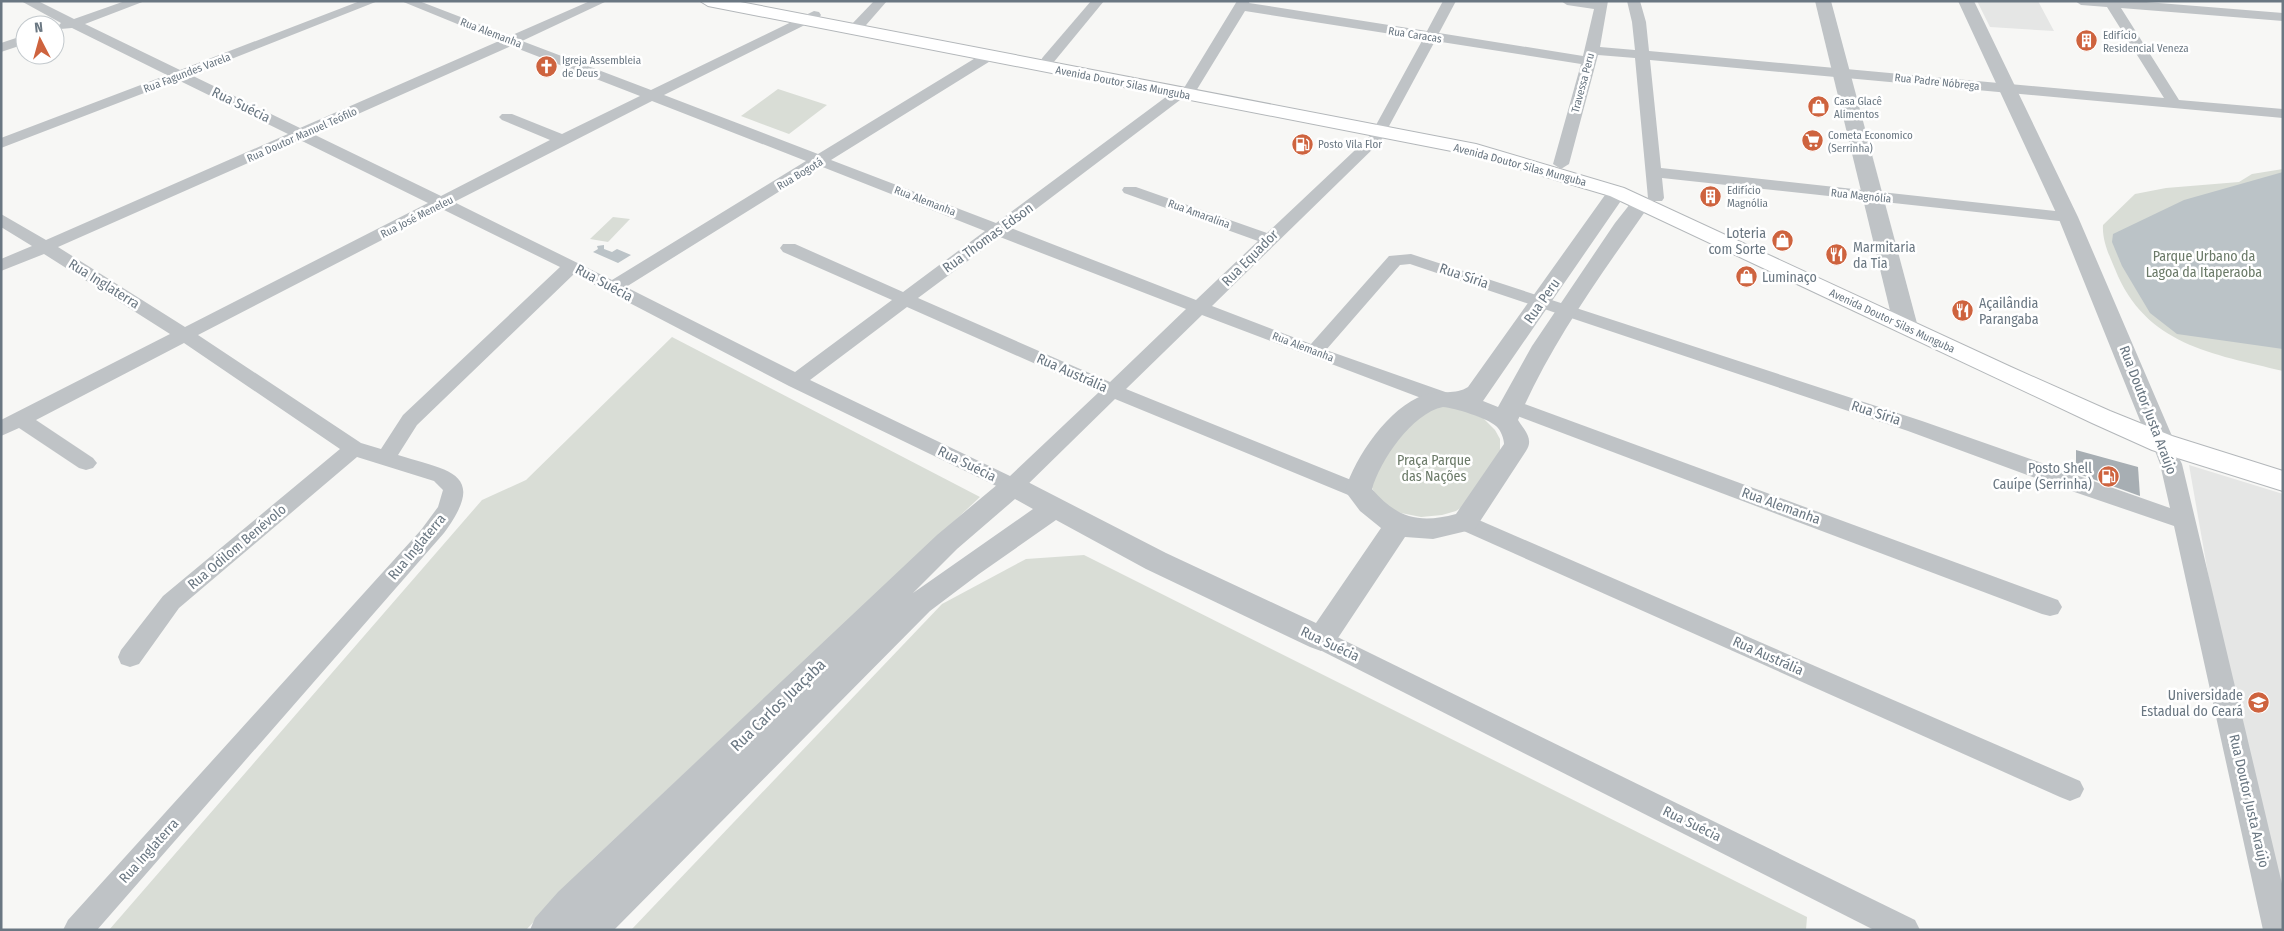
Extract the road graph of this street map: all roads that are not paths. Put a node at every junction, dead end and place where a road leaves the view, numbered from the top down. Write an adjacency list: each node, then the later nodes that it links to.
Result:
1 (26, 1): 24 (street, Rua Suécia)
2 (139, 1): 24 (street)
3 (372, 1): 37 (street, Rua Fagundes Varela)
4 (407, 1): 29 (street, Rua Alemanha)
5 (601, 1): 29 (street, Rua Doutor Manuel Teófilo)
6 (708, 1): 22 (main road, Avenida Doutor Silas Munguba)
7 (744, 1): 22 (main road, Avenida Doutor Silas Munguba)
8 (881, 1): 26 (street)
9 (1098, 1): 35 (street)
10 (1299, 1): 21 (street)
11 (1450, 1): 28 (street, Rua Equador)
12 (1567, 1): 20 (street)
13 (1633, 1): 32 (street)
14 (1823, 1): 36 (street)
15 (1966, 1): 38 (street, Rua Doutor Justa Araújo)
16 (2081, 1): 18 (street)
17 (2256, 1): 23 (street)
18 (2111, 3): 23 (street); 41 (street)
19 (1243, 4): 21 (street, Rua Caracas); 39 (street, Rua Thomas Edson)
20 (1600, 4): 33 (street, Travessa Peru)
21 (1290, 14): 28 (street, Rua Caracas)
22 (809, 17): 26 (main road, Avenida Doutor Silas Munguba); 40 (street, Rua José Meneleu)
23 (2276, 17): 27 (street)
24 (71, 24): 25 (street); 37 (street, Rua Suécia)
25 (65, 26)
26 (858, 26): 34 (main road, Avenida Doutor Silas Munguba); 35 (main road, Avenida Doutor Silas Munguba)
27 (2283, 32)
28 (1430, 38): 33 (street, Rua Caracas); 44 (street, Rua Equador)
29 (512, 41): 40 (street, Rua Alemanha); 45 (street, Rua Doutor Manuel Teófilo)
30 (15, 43): 31 (street)
31 (1, 48)
32 (1641, 54): 33 (street, Rua Padre Nóbrega); 36 (street, Rua Padre Nóbrega); 50 (street)
33 (1591, 55): 49 (street, Travessa Peru)
34 (987, 57): 39 (main road, Avenida Doutor Silas Munguba); 48 (street, Rua Bogotá)
35 (1048, 60): 39 (main road, Avenida Doutor Silas Munguba)
36 (1842, 72): 38 (street, Rua Padre Nóbrega); 53 (street)
37 (181, 75): 45 (street, Rua Suécia); 47 (street, Rua Fagundes Varela)
38 (2009, 89): 41 (street, Rua Padre Nóbrega); 56 (street, Rua Doutor Justa Araújo)
39 (1185, 91): 44 (main road, Avenida Doutor Silas Munguba); 59 (street, Rua Thomas Edson)
40 (651, 97): 46 (street, Rua José Meneleu); 48 (street, Rua Alemanha)
41 (2175, 105): 42 (street, Rua Padre Nóbrega)
42 (2283, 114)
43 (507, 117): 46 (street)
44 (1382, 128): 49 (main road, Avenida Doutor Silas Munguba); 52 (main road, Avenida Doutor Silas Munguba); 61 (street, Rua Equador)
45 (302, 135): 55 (street, Rua Suécia); 62 (street, Rua Doutor Manuel Teófilo)
46 (563, 140): 55 (street, Rua José Meneleu)
47 (1, 143)
48 (821, 161): 59 (street, Rua Alemanha); 66 (street, Rua Bogotá)
49 (1561, 164): 54 (main road, Avenida Doutor Silas Munguba)
50 (1653, 172): 53 (street, Rua Magnólia); 54 (street)
51 (1130, 190): 61 (street, Rua Amaralina)
52 (1617, 192): 54 (main road, Avenida Doutor Silas Munguba); 58 (street, Rua Peru)
53 (1872, 197): 56 (street, Rua Magnólia); 71 (street)
54 (1648, 201): 60 (street, Rua Peru); 71 (main road, Avenida Doutor Silas Munguba)
55 (442, 204): 65 (street, Rua Suécia); 72 (street, Rua José Meneleu)
56 (2068, 217): 80 (street, Rua Doutor Justa Araújo)
57 (1, 219): 62 (street, Rua Inglaterra)
58 (1594, 225): 60 (street); 68 (street, Rua Peru)
59 (1000, 230): 67 (street, Rua Thomas Edson); 69 (street, Rua Alemanha)
60 (1618, 233): 70 (street, Rua Peru)
61 (1269, 239): 69 (street, Rua Equador)
62 (46, 247): 64 (street, Rua Doutor Manuel Teófilo); 72 (street, Rua Inglaterra)
63 (789, 248): 67 (street, Rua Austrália)
64 (1, 266)
65 (572, 266): 66 (street, Rua Suécia); 82 (street)
66 (611, 288): 74 (street, Rua Suécia)
67 (906, 298): 74 (street, Rua Thomas Edson); 75 (street, Rua Austrália)
68 (1542, 302): 70 (street, Rua Síria); 73 (street, Rua Síria); 76 (street, Rua Peru)
69 (1201, 308): 73 (street, Rua Alemanha); 75 (street, Rua Equador)
70 (1567, 311): 77 (street, Rua Peru); 89 (street, Rua Síria)
71 (1904, 321): 80 (main road, Avenida Doutor Silas Munguba)
72 (186, 336): 78 (street, Rua José Meneleu); 81 (street, Rua Inglaterra)
73 (1314, 352): 76 (street, Rua Alemanha)
74 (796, 381): 86 (street, Rua Suécia)
75 (1114, 391): 86 (street, Rua Equador); 87 (street, Rua Austrália)
76 (1452, 401): 77 (street); 87 (street, Rua Peru)
77 (1508, 413): 90 (street); 94 (street, Rua Alemanha)
78 (20, 419): 79 (street, Rua José Meneleu); 83 (street)
79 (1, 429)
80 (2159, 435): 84 (main road, Avenida Doutor Silas Munguba); 85 (main road, Avenida Doutor Silas Munguba); 89 (street, Rua Doutor Justa Araújo)
81 (354, 448): 82 (street, Rua Inglaterra); 96 (street, Rua Odilom Benévolo)
82 (385, 459): 98 (street, Rua Inglaterra)
83 (86, 463)
84 (2283, 464)
85 (2283, 481)
86 (1013, 486): 88 (street, Rua Suécia); 92 (street, Rua Carlos Juaçaba)
87 (1358, 491): 91 (street)
88 (1054, 508): 93 (street, Rua Carlos Juaçaba); 95 (street, Rua Suécia)
89 (2183, 521): 102 (street, Rua Doutor Justa Araújo)
90 (1465, 522): 91 (street); 97 (street, Rua Austrália)
91 (1397, 526): 95 (street)
92 (964, 527): 93 (street); 99 (street, Rua Carlos Juaçaba)
93 (1001, 544): 100 (street, Rua Carlos Juaçaba)
94 (2050, 607)
95 (1321, 639): 101 (street, Rua Suécia)
96 (130, 657)
97 (2070, 789)
98 (78, 930)
99 (548, 930)
100 (589, 930)
101 (1905, 930)
102 (2278, 930)

